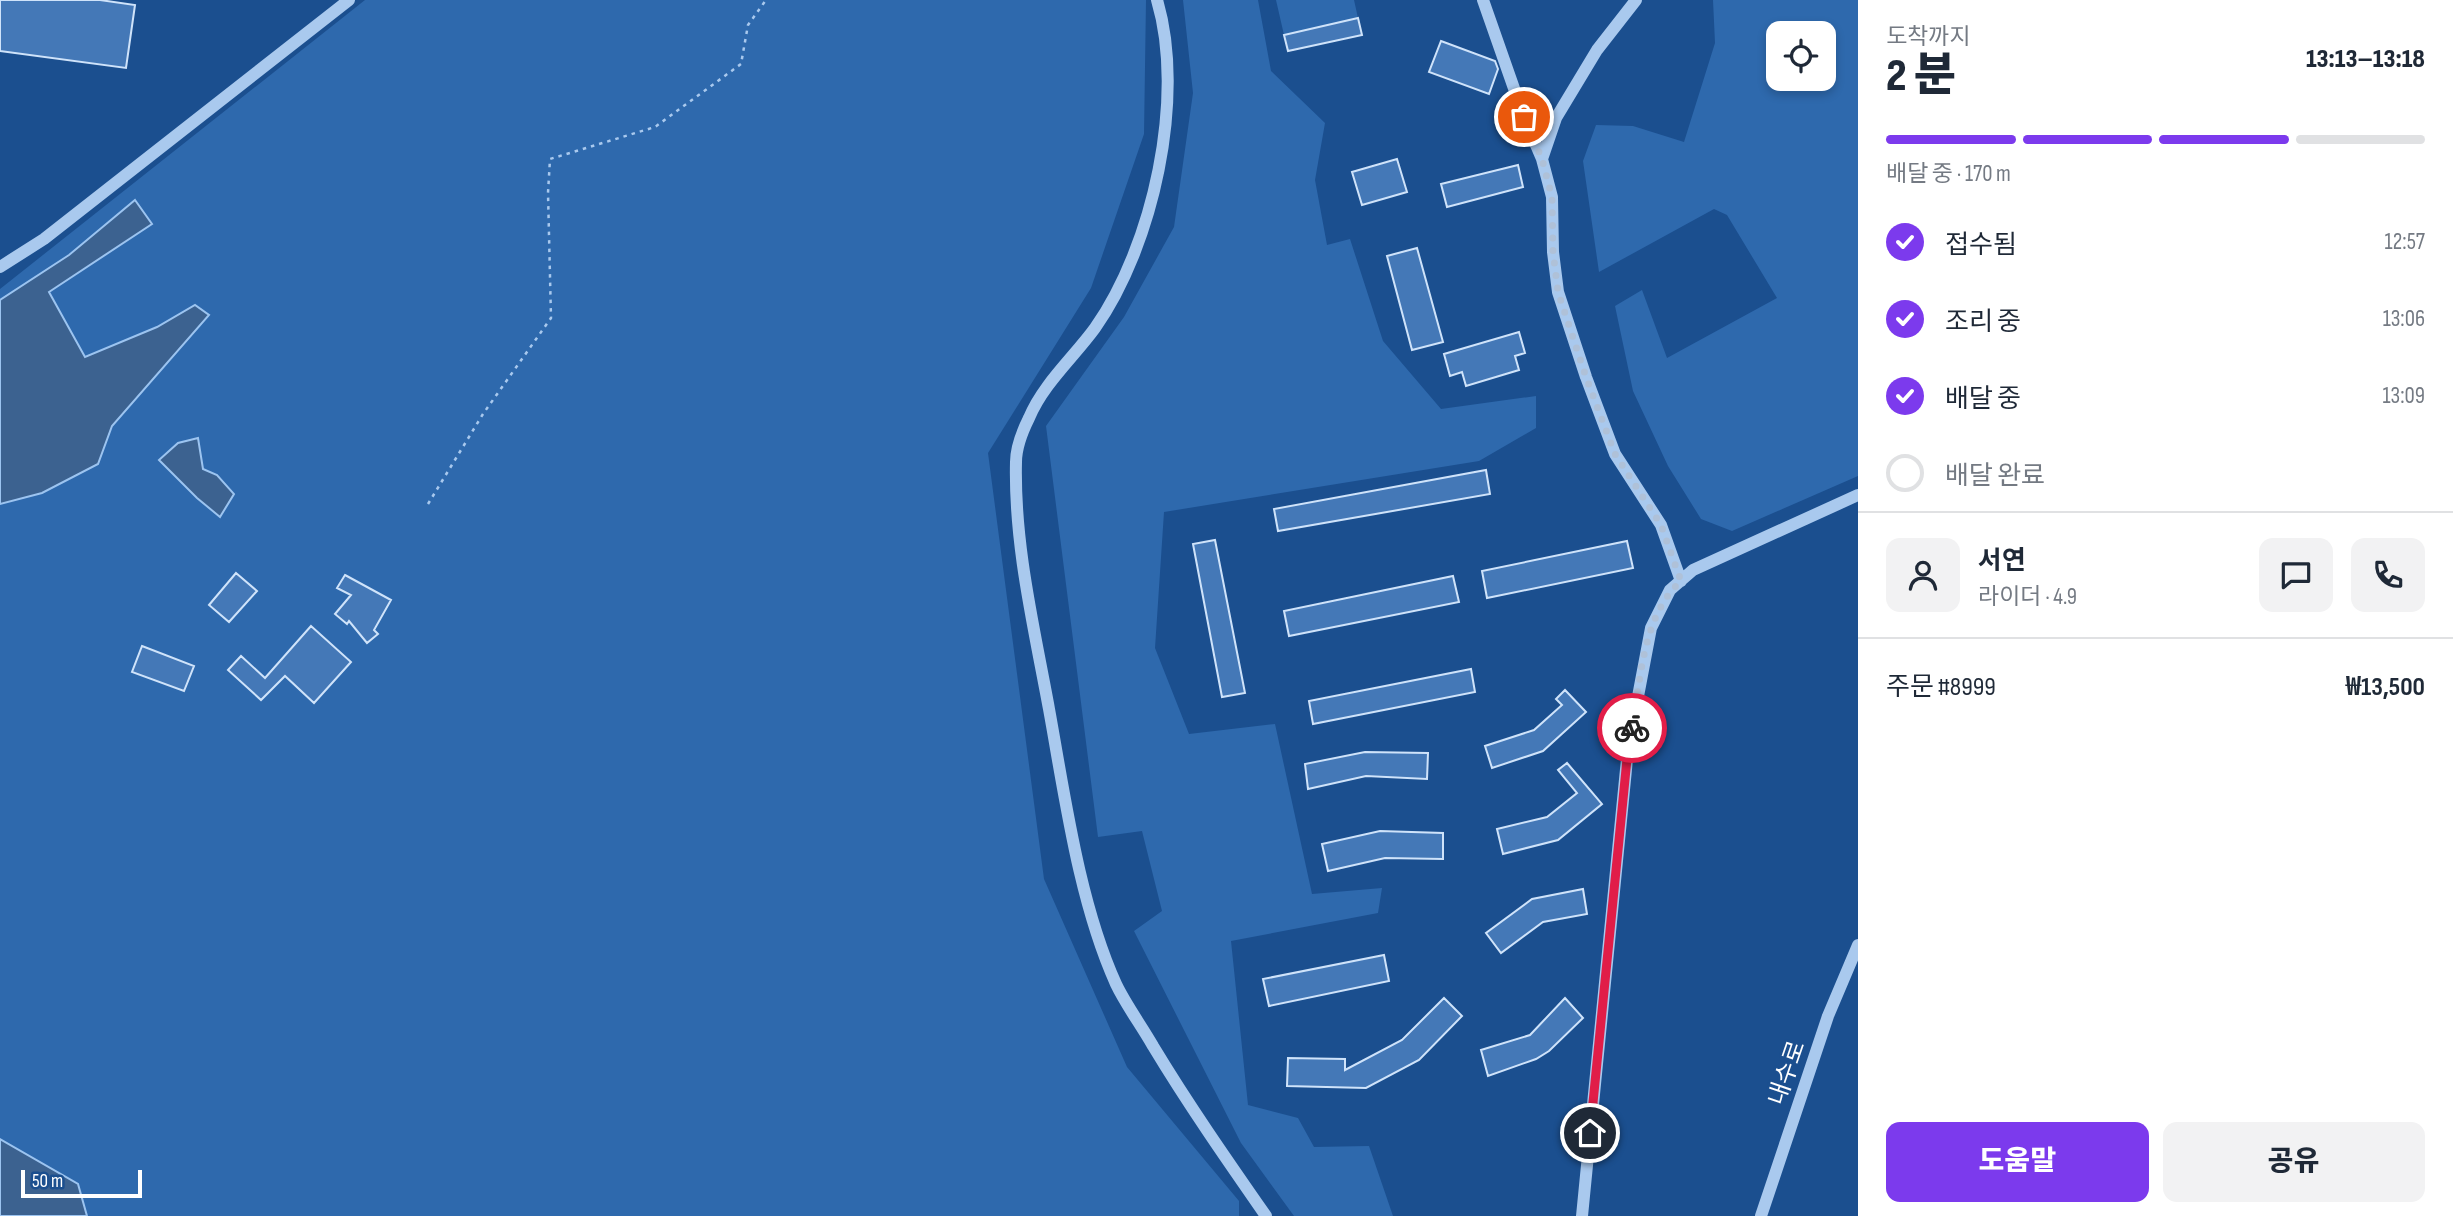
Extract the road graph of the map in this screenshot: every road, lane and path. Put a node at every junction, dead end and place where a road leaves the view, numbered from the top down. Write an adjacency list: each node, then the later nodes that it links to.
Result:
1 (349, 0): 7 (street)
2 (765, 0): 9 (path)
3 (1157, 0): 12 (street)
4 (1483, 0): 6 (street)
5 (1636, 0): 6 (street)
6 (1542, 159): 10 (street)
7 (0, 267)
8 (1858, 495): 10 (street)
9 (428, 504)
10 (1681, 581): 13 (street)
11 (1858, 945): 14 (street, 내수로)
12 (1266, 1216)
13 (1582, 1216)
14 (1761, 1216)

